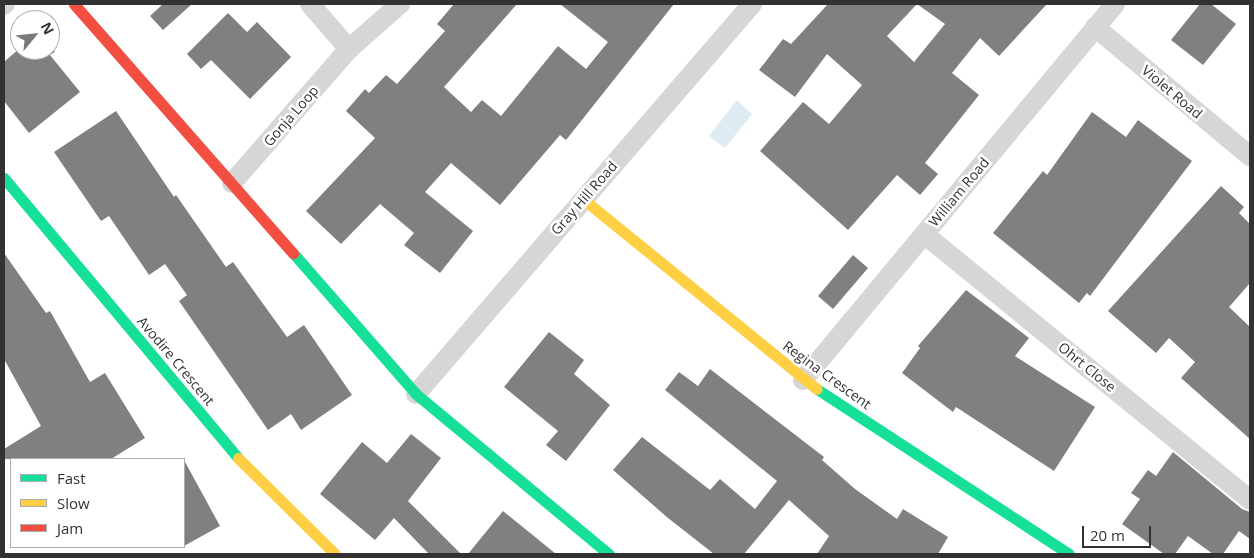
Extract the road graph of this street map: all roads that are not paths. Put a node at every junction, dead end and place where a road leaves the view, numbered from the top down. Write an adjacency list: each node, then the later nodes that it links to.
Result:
1 (74, 4): 10 (street)
2 (310, 4): 7 (street)
3 (400, 4): 7 (street, Gonja Loop)
4 (752, 4): 11 (street, Gray Hill Road)
5 (1115, 4): 6 (street, William Road)
6 (1095, 27): 8 (street, Violet Road); 12 (street, William Road)
7 (349, 49): 10 (street, Gonja Loop)
8 (1250, 156)
9 (4, 178): 16 (street, Avodire Crescent)
10 (232, 183): 14 (street)
11 (584, 198): 13 (street, Regina Crescent); 14 (street, Gray Hill Road)
12 (924, 234): 13 (street, William Road); 15 (street, Ohrt Close)
13 (804, 380): 18 (street, Regina Crescent)
14 (416, 394): 17 (street)
15 (1250, 500)
16 (335, 554)
17 (609, 554)
18 (1069, 554)

